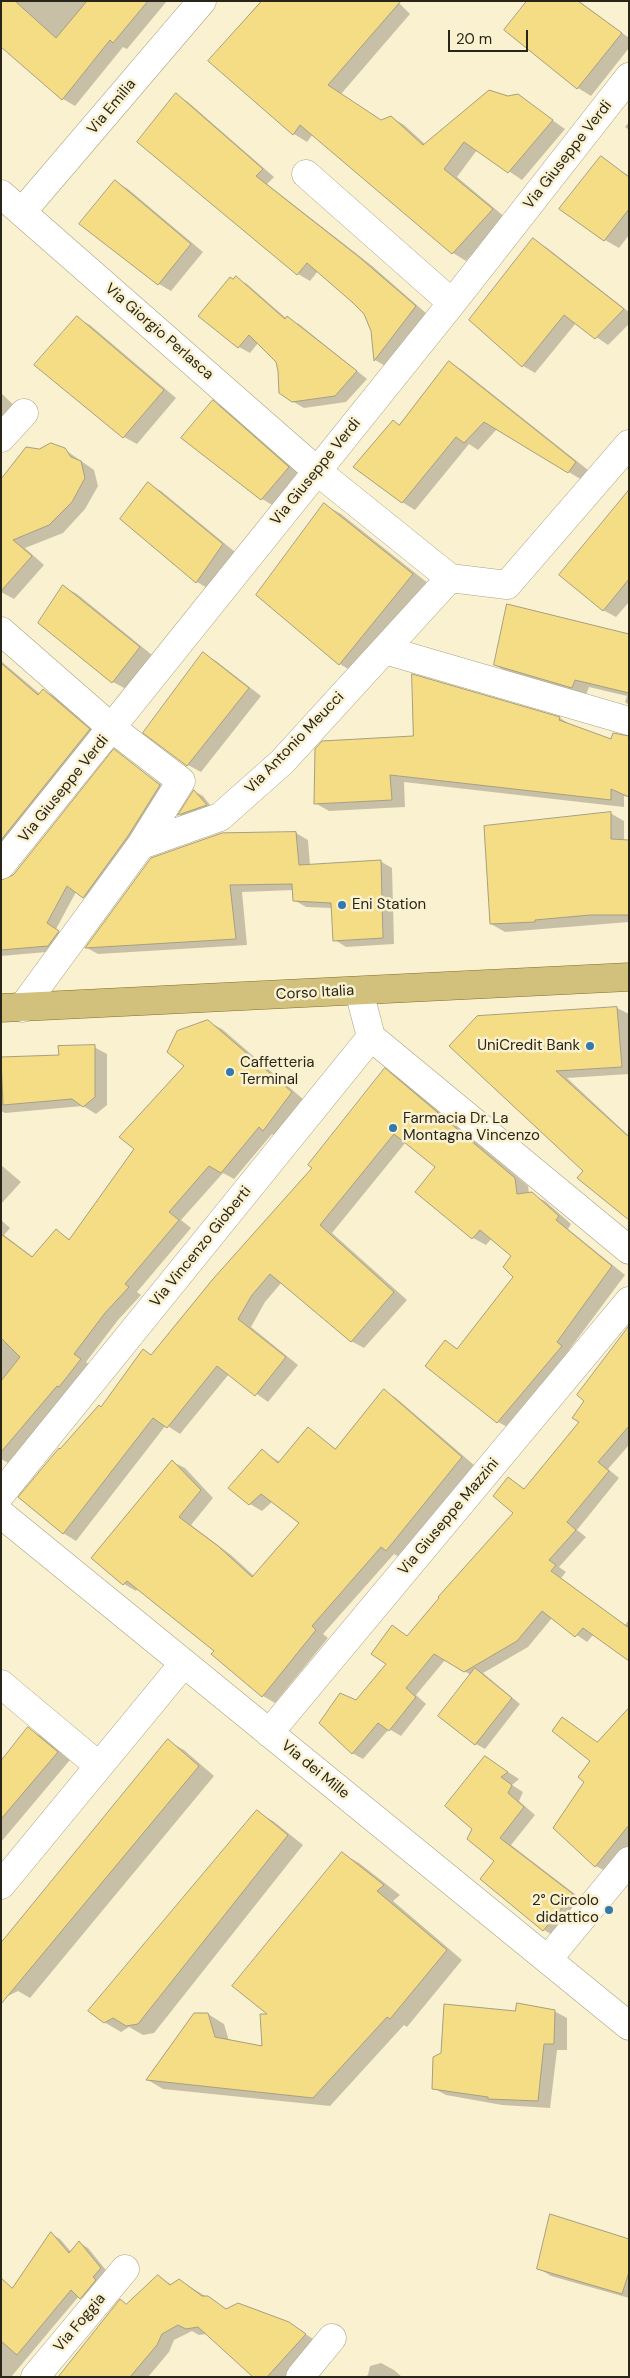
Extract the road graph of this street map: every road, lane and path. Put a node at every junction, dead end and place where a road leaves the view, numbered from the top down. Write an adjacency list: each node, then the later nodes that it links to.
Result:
1 (202, 1): 5 (street, Via Emilia)
2 (629, 77): 6 (street, Via Giuseppe Verdi)
3 (306, 174): 6 (street)
4 (1, 194): 5 (street, Via Giorgio Perlasca)
5 (22, 212): 10 (street, Via Giorgio Perlasca)
6 (452, 303): 10 (street, Via Giuseppe Verdi)
7 (24, 412): 8 (street)
8 (1, 438)
9 (629, 444): 11 (street)
10 (317, 470): 11 (street); 15 (street, Via Giuseppe Verdi)
11 (450, 578): 13 (street, Via Antonio Meucci)
12 (1, 631): 15 (street)
13 (385, 650): 14 (street); 16 (street, Via Antonio Meucci)
14 (629, 721)
15 (113, 728): 16 (street); 17 (street, Via Giuseppe Verdi)
16 (141, 846): 20 (street)
17 (1, 865)
18 (629, 977): 19 (main road, Corso Italia)
19 (359, 991): 20 (main road, Corso Italia); 21 (street)
20 (12, 1008)
21 (371, 1037): 22 (street); 24 (street, Via Vincenzo Gioberti)
22 (629, 1250)
23 (629, 1301): 28 (street, Via Giuseppe Mazzini)
24 (1, 1494)
25 (1, 1514): 26 (street, Via dei Mille)
26 (184, 1663): 28 (street, Via dei Mille); 29 (street)
27 (1, 1684): 29 (street)
28 (269, 1733): 32 (street, Via dei Mille)
29 (99, 1766): 31 (street)
30 (629, 1861): 32 (street)
31 (1, 1886)
32 (548, 1959): 33 (street, Via dei Mille)
33 (629, 2026)
34 (125, 2269): 36 (street, Via Foggia)
35 (332, 2338): 37 (street)
36 (35, 2377)
37 (300, 2377)

